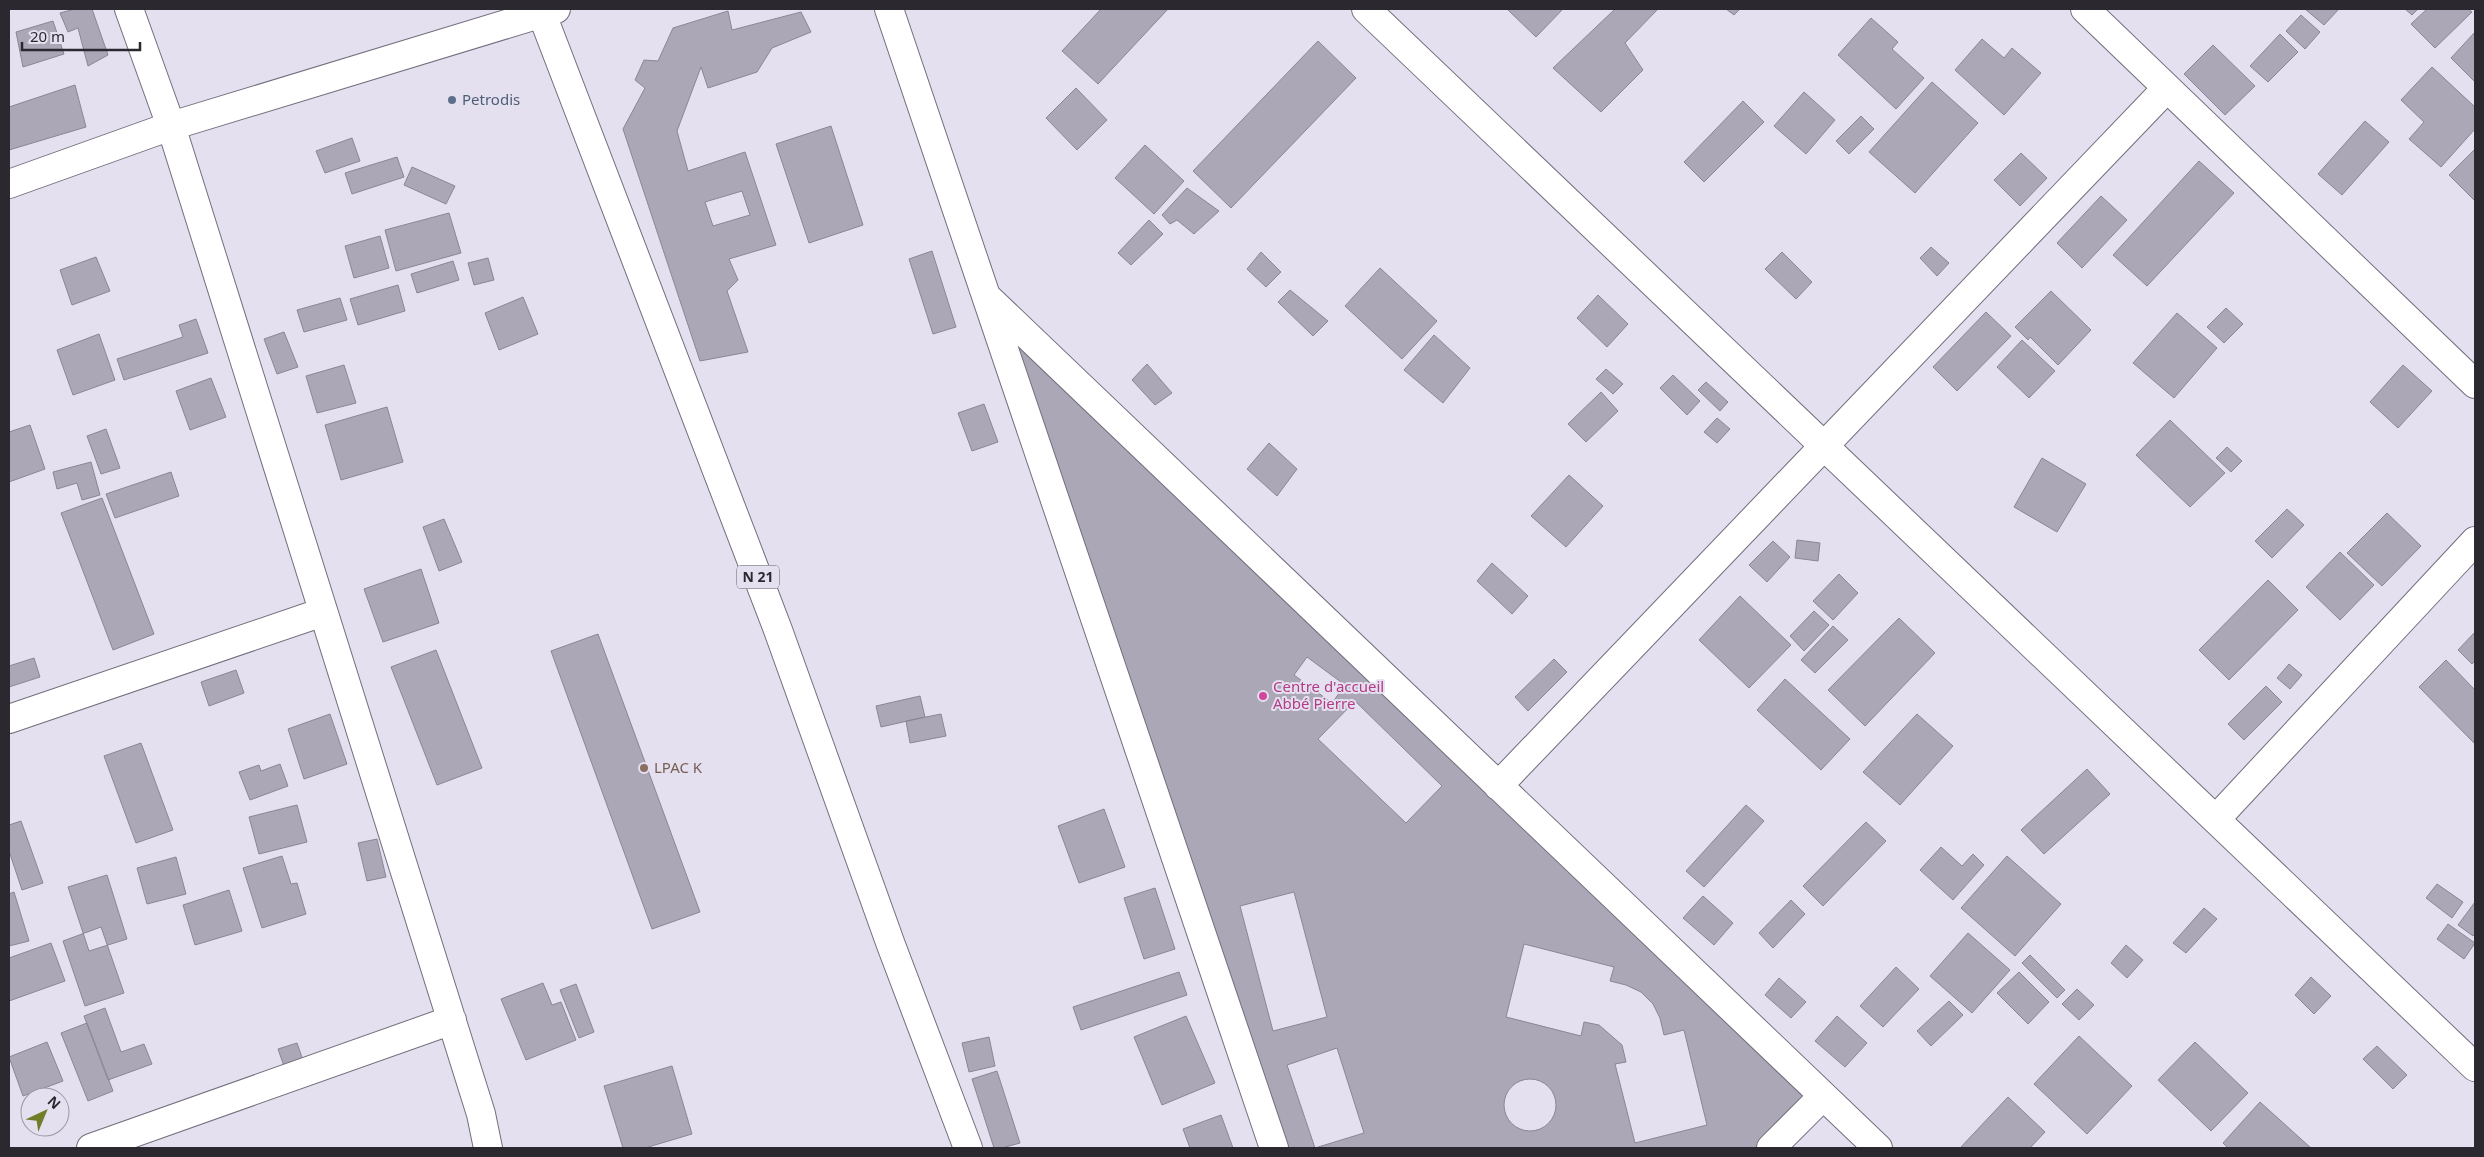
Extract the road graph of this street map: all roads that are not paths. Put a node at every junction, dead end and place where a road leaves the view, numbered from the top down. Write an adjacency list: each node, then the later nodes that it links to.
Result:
1 (129, 9): 7 (street)
2 (889, 9): 9 (street)
3 (1366, 9): 11 (street)
4 (2085, 9): 6 (street)
5 (546, 10): 7 (street); 22 (street, N 21)
6 (2167, 88): 10 (street); 11 (street)
7 (171, 126): 8 (street); 13 (street)
8 (9, 184)
9 (986, 296): 15 (street); 23 (street)
10 (2475, 384)
11 (1824, 445): 15 (street); 16 (street)
12 (2475, 541): 16 (street)
13 (323, 612): 14 (street); 17 (street)
14 (9, 719)
15 (1498, 786): 19 (street)
16 (2216, 819): 18 (street)
17 (452, 1020): 20 (street); 21 (street)
18 (2475, 1068)
19 (1823, 1096): 24 (street); 25 (street)
20 (91, 1148)
21 (488, 1148)
22 (968, 1148)
23 (1274, 1148)
24 (1771, 1148)
25 (1878, 1148)

